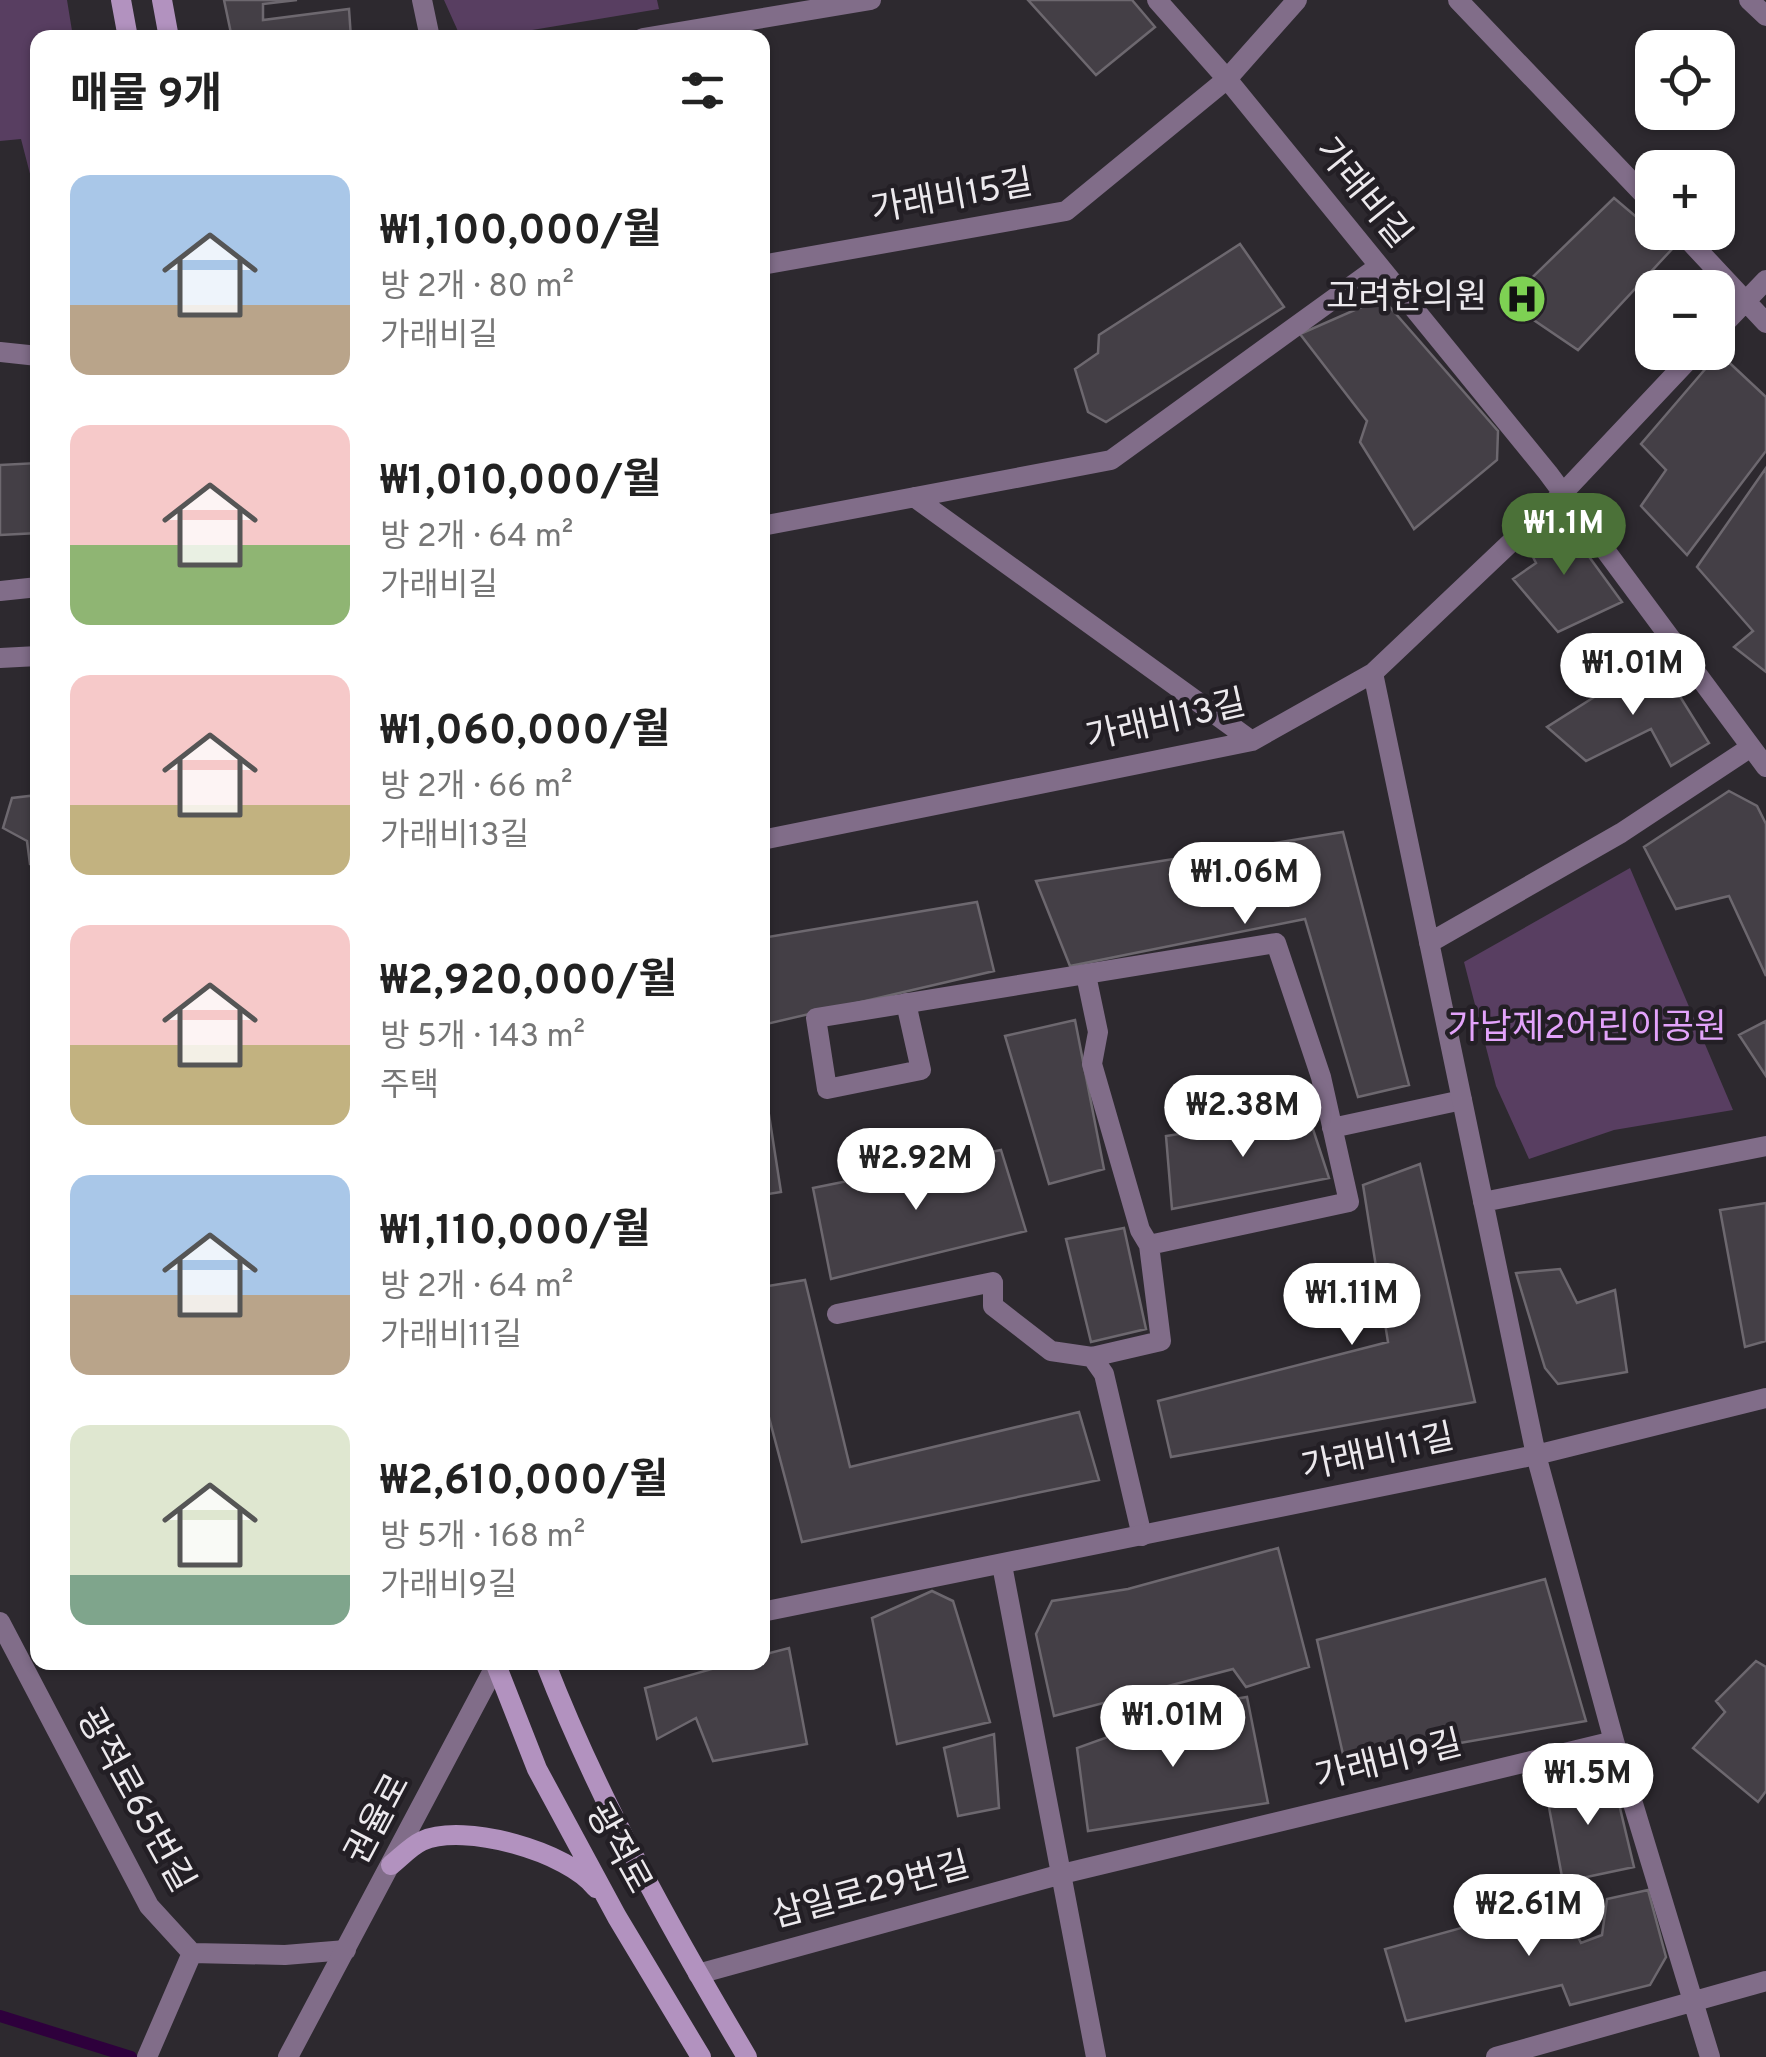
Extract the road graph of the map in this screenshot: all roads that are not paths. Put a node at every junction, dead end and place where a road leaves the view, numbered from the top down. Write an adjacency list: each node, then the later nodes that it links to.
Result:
1 (121, 0): 10 (main road)
2 (162, 0): 11 (main road)
3 (422, 0): 12 (street)
4 (872, 0): 13 (street)
5 (1157, 0): 14 (street, 가래비길)
6 (1298, 0): 14 (street, 가래비15길)
7 (1458, 0): 15 (street)
8 (1749, 0): 9 (street)
9 (1766, 16)
10 (127, 30)
11 (168, 30)
12 (428, 30)
13 (694, 30)
14 (1228, 79): 17 (street, 가래비15길); 18 (street, 가래비길)
15 (1635, 185)
16 (1698, 250): 20 (street)
17 (770, 264)
18 (1379, 266): 26 (street, 가래비길); 27 (street)
19 (1766, 280): 20 (street)
20 (1746, 300): 21 (street); 22 (street)
21 (1735, 312)
22 (1766, 323)
23 (0, 352): 24 (street)
24 (30, 355)
25 (1679, 370): 26 (street, 가래비13길)
26 (1563, 493): 33 (street, 가래비13길); 35 (street, 가래비길)
27 (914, 497): 28 (street); 34 (street)
28 (770, 519)
29 (30, 588): 30 (street)
30 (0, 591)
31 (30, 656): 32 (street)
32 (0, 658)
33 (1373, 673): 34 (street, 가래비13길); 38 (street)
34 (1252, 740): 37 (street, 가래비13길)
35 (1751, 747): 36 (street, 가래비길); 38 (street)
36 (1766, 766)
37 (770, 838)
38 (1430, 943): 41 (street)
39 (1086, 975): 40 (street); 42 (street); 45 (street)
40 (906, 1002): 40 (street)
41 (1462, 1100): 42 (street); 44 (street)
42 (1332, 1128): 45 (street)
43 (1766, 1146): 44 (street)
44 (1483, 1202): 49 (street)
45 (1149, 1245): 47 (street)
46 (837, 1314): 47 (street)
47 (1092, 1356): 50 (street)
48 (1766, 1398): 49 (street, 가래비11길)
49 (1536, 1455): 50 (street, 가래비11길); 57 (street)
50 (1142, 1536): 51 (street, 가래비11길)
51 (1002, 1565): 52 (street); 59 (street)
52 (770, 1604)
53 (0, 1622): 62 (street, 광적로65번길)
54 (495, 1670): 58 (street, 권율로)
55 (502, 1670): 60 (main road, 광적로)
56 (548, 1670): 63 (main road, 광적로)
57 (1614, 1741): 59 (street, 가래비9길); 65 (street)
58 (391, 1865): 60 (main road); 61 (street, 권율로)
59 (1062, 1874): 63 (street, 삼일로29번길); 70 (street)
60 (617, 1917): 68 (main road, 광적로)
61 (346, 1950): 62 (street); 67 (street, 권율로)
62 (192, 1952): 66 (street)
63 (698, 1974): 69 (main road, 광적로)
64 (1766, 1981): 65 (street)
65 (1691, 2002): 71 (street); 72 (street)
66 (147, 2057)
67 (288, 2057)
68 (701, 2057)
69 (747, 2057)
70 (1096, 2057)
71 (1496, 2057)
72 (1710, 2057)

